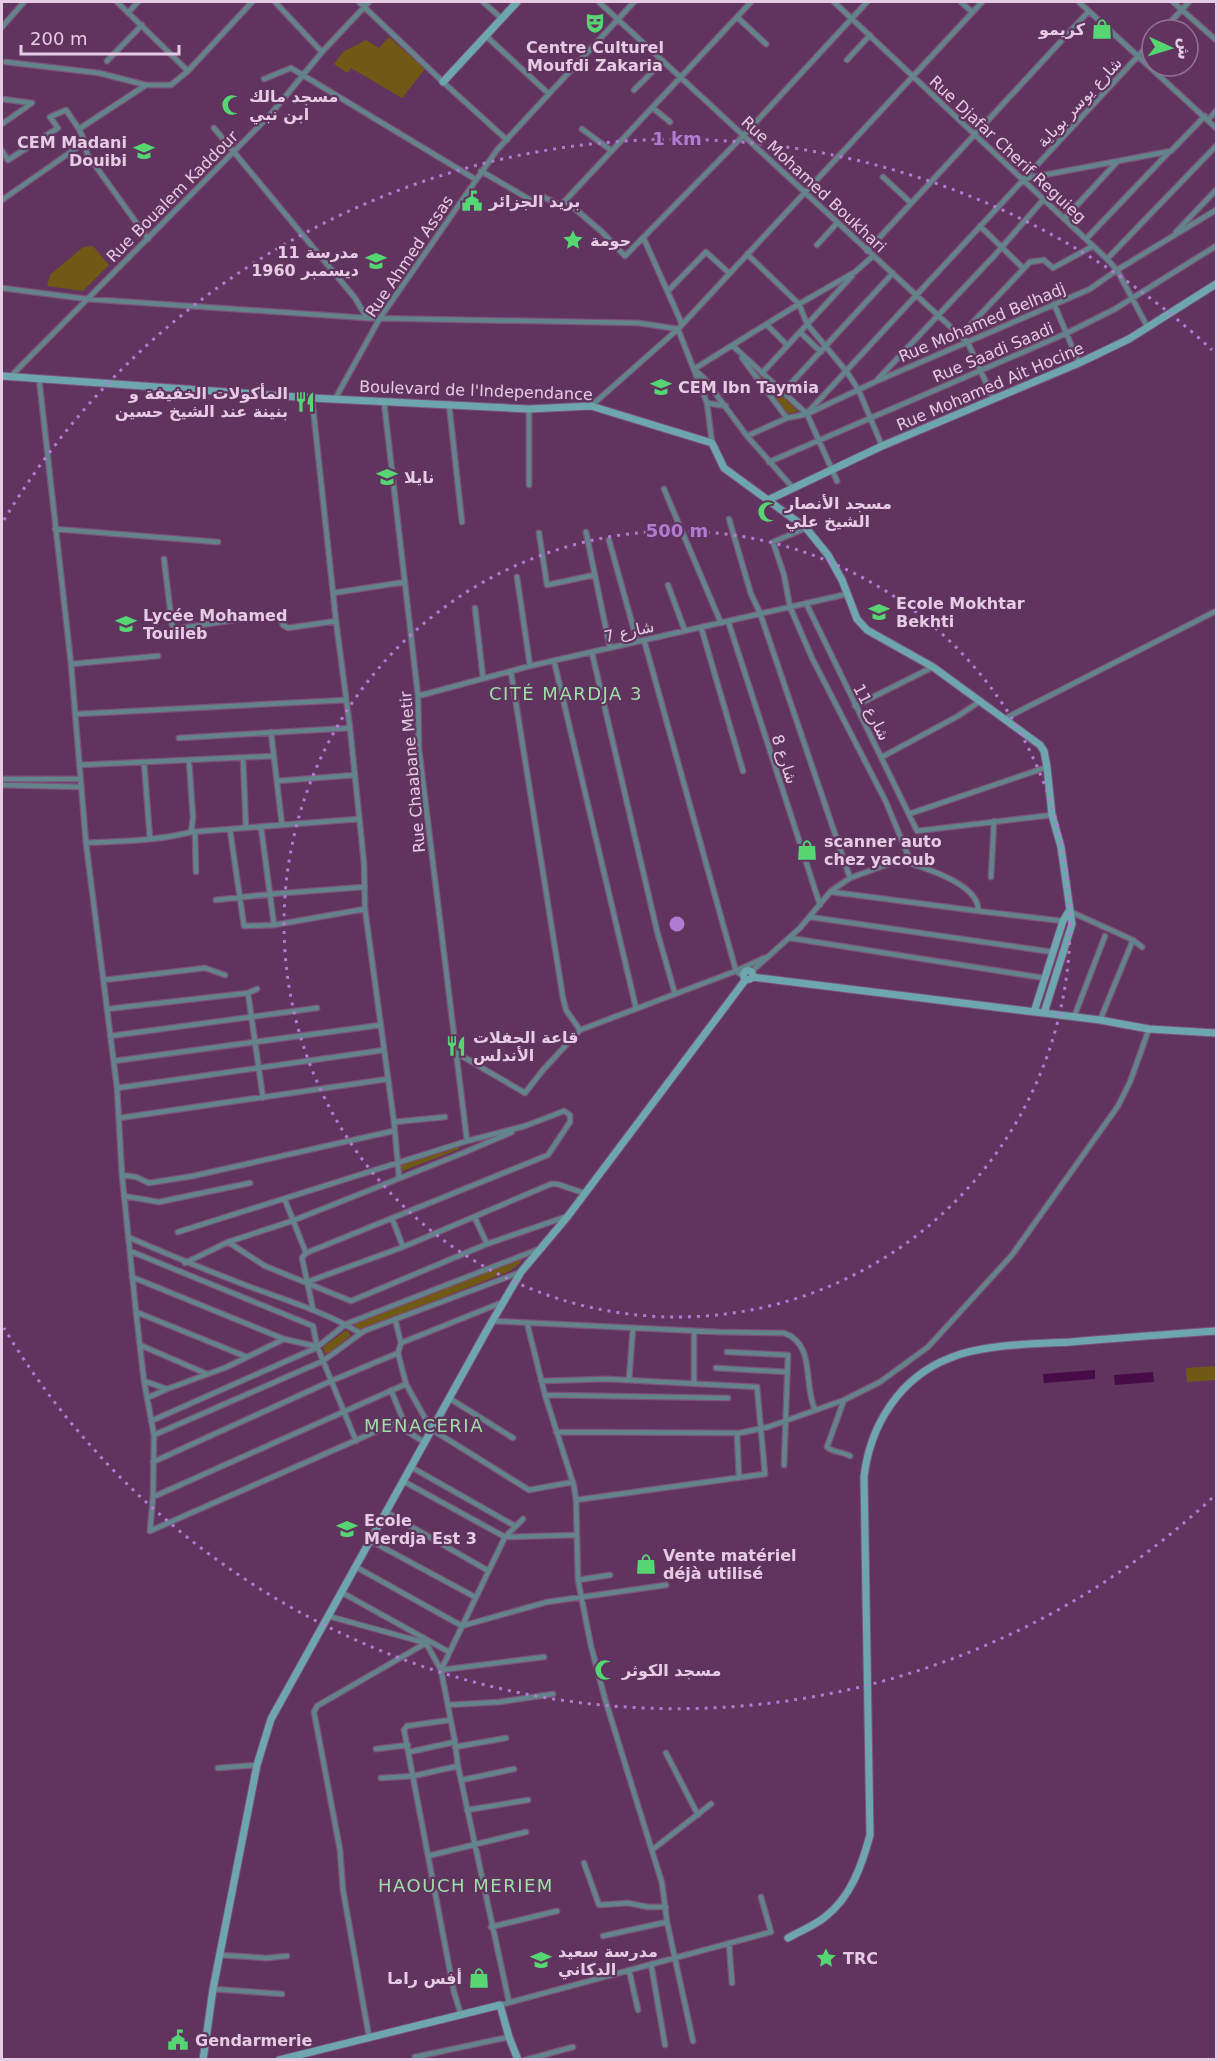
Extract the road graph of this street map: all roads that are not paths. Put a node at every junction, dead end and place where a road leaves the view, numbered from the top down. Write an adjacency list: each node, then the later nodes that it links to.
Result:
1 (24, 2): 31 (street)
2 (117, 2): 24 (street)
3 (138, 2): 24 (street)
4 (252, 2): 43 (street)
5 (275, 2): 36 (street)
6 (359, 2): 20 (street)
7 (369, 2): 20 (street, Rue Boualem Kaddour)
8 (483, 2): 26 (street)
9 (517, 2): 26 (street)
10 (599, 2): 29 (street, Rue Mohamed Boukhari)
11 (634, 2): 29 (street, Rue Ahmed Assas)
12 (751, 2): 25 (street)
13 (834, 2): 27 (street, Rue Djafar Cherif Reguieg)
14 (867, 2): 27 (street)
15 (961, 2): 23 (street)
16 (982, 2): 23 (street)
17 (1079, 2): 22 (street)
18 (1173, 2): 21 (street)
19 (1189, 2): 21 (street)
20 (365, 6): 36 (street, Rue Boualem Kaddour); 48 (street)
21 (1182, 9): 28 (street); 34 (street)
22 (1089, 11): 38 (street); 62 (street)
23 (972, 12): 45 (street)
24 (128, 13): 30 (street)
25 (737, 17): 35 (street); 46 (street)
26 (501, 18): 33 (street)
27 (852, 18): 32 (street, Rue Djafar Cherif Reguieg); 63 (street)
28 (1173, 18)
29 (618, 19): 41 (street, Rue Mohamed Boukhari); 51 (street, Rue Ahmed Assas)
30 (142, 25): 40 (street); 43 (street)
31 (2, 27)
32 (870, 35): 39 (street); 45 (street, Rue Djafar Cherif Reguieg)
33 (486, 36): 48 (street); 51 (street)
34 (1216, 40)
35 (766, 44)
36 (322, 52): 44 (street, Rue Boualem Kaddour)
37 (1140, 55): 38 (street, شارع يوسر بوباية)
38 (1138, 57): 55 (street); 75 (street, شارع يوسر بوباية)
39 (847, 60)
40 (107, 61)
41 (663, 61): 46 (street, Rue Mohamed Boukhari); 50 (street)
42 (6, 62): 49 (street)
43 (189, 70): 49 (street)
44 (303, 75): 47 (street); 70 (street, Rue Boualem Kaddour); 74 (street)
45 (913, 76): 62 (street, Rue Djafar Cherif Reguieg); 77 (street)
46 (681, 78): 53 (street); 63 (street, Rue Mohamed Boukhari)
47 (264, 79)
48 (443, 82): 64 (street)
49 (146, 86): 60 (street)
50 (634, 90)
51 (549, 94): 64 (street, Rue Ahmed Assas)
52 (2, 99): 57 (street)
53 (653, 108): 56 (street); 68 (street)
54 (1216, 111): 55 (street)
55 (1206, 118): 59 (street); 69 (street)
56 (670, 122)
57 (2, 124)
58 (214, 128): 70 (street)
59 (1216, 128)
60 (79, 129): 65 (street); 67 (street)
61 (582, 129): 68 (street)
62 (973, 134): 75 (street, Rue Djafar Cherif Reguieg); 81 (street)
63 (743, 136): 77 (street, Rue Mohamed Boukhari); 88 (street)
64 (507, 140): 72 (street, Rue Ahmed Assas)
65 (85, 142): 78 (street); 87 (street)
66 (1216, 146): 97 (street)
67 (2, 151)
68 (612, 151): 80 (street)
69 (1171, 151): 71 (street); 89 (street)
70 (233, 152): 87 (street, Rue Boualem Kaddour); 112 (street)
71 (1118, 161): 75 (street); 83 (street)
72 (481, 171): 74 (street, Rue Ahmed Assas); 80 (street)
73 (883, 177): 81 (street)
74 (476, 179): 113 (street, Rue Ahmed Assas)
75 (1023, 179): 79 (street, Rue Djafar Cherif Reguieg); 85 (street, شارع يوسر بوباية)
76 (1216, 190): 86 (street)
77 (805, 193): 84 (street, Rue Mohamed Boukhari); 95 (street)
78 (2, 200)
79 (1042, 200): 83 (street, Rue Djafar Cherif Reguieg); 93 (street)
80 (566, 201): 88 (street)
81 (911, 203): 94 (street)
82 (1216, 210): 86 (street, Rue Mohamed Belhadj)
83 (1064, 219): 89 (street, Rue Djafar Cherif Reguieg)
84 (837, 223): 90 (street); 94 (street, Rue Mohamed Boukhari)
85 (980, 226): 93 (street); 106 (street, شارع يوسر بوباية)
86 (1170, 238): 99 (street, Rue Mohamed Belhadj)
87 (148, 239): 108 (street, Rue Boualem Kaddour)
88 (644, 239): 105 (street)
89 (1086, 239): 91 (street, Rue Djafar Cherif Reguieg)
90 (817, 245)
91 (1093, 246): 97 (street, Rue Djafar Cherif Reguieg); 98 (street)
92 (1216, 246): 107 (street, Rue Saadi Saadi)
93 (1001, 247): 98 (street); 111 (street)
94 (867, 250): 96 (street, Rue Mohamed Boukhari)
95 (747, 254): 101 (street); 109 (street)
96 (873, 256): 100 (street); 102 (street, Rue Mohamed Boukhari)
97 (1107, 259): 99 (street, Rue Djafar Cherif Reguieg)
98 (1023, 268): 120 (street)
99 (1117, 270): 107 (street, Rue Djafar Cherif Reguieg); 110 (street, Rue Mohamed Belhadj)
100 (855, 272): 109 (street); 114 (street)
101 (729, 273): 105 (street); 116 (street)
102 (893, 273): 106 (street, Rue Mohamed Boukhari); 124 (street)
103 (1216, 285): 117 (street, Rue Mohamed Ait Hocine)
104 (2, 288): 108 (street)
105 (668, 291): 116 (street)
106 (916, 295): 111 (street, Rue Mohamed Boukhari); 129 (street, شارع يوسر بوباية)
107 (1132, 298): 117 (street, Rue Djafar Cherif Reguieg); 119 (street, Rue Saadi Saadi)
108 (87, 299): 112 (street); 132 (street, Rue Boualem Kaddour)
109 (799, 304): 114 (street); 115 (street)
110 (1054, 304): 119 (street); 121 (street, Rue Mohamed Belhadj)
111 (938, 316): 120 (street, Rue Mohamed Boukhari); 134 (street)
112 (367, 318): 113 (street)
113 (380, 318): 116 (street); 139 (street, Rue Ahmed Assas)
114 (807, 324): 118 (street); 124 (street)
115 (767, 325): 122 (street); 123 (street)
116 (680, 326): 127 (street); 143 (street)
117 (1148, 328): 126 (street, Rue Mohamed Ait Hocine)
118 (800, 332): 122 (street); 125 (street)
119 (1067, 333): 126 (street); 128 (street, Rue Saadi Saadi)
120 (960, 336): 121 (street, Rue Mohamed Boukhari)
121 (968, 343): 128 (street, Rue Mohamed Boukhari); 134 (street, Rue Mohamed Belhadj)
122 (787, 345): 130 (street)
123 (733, 346): 127 (street); 130 (street); 147 (street)
124 (826, 346): 125 (street); 129 (street)
125 (821, 352): 136 (street)
126 (1079, 363): 138 (street, Rue Mohamed Ait Hocine)
127 (694, 369): 141 (street); 144 (street)
128 (980, 371): 138 (street, Rue Mohamed Boukhari); 148 (street, Rue Saadi Saadi)
129 (847, 372): 135 (street); 146 (street, شارع يوسر بوباية)
130 (762, 373): 136 (street)
131 (2, 376): 132 (street, Boulevard de l'Independance)
132 (10, 376): 133 (street, Boulevard de l'Independance)
133 (39, 378): 137 (street, Boulevard de l'Independance); 163 (street)
134 (877, 381): 135 (street, Rue Mohamed Belhadj)
135 (859, 391): 146 (street, Rue Mohamed Belhadj); 148 (street)
136 (783, 392): 146 (street)
137 (312, 398): 139 (street, Boulevard de l'Independance); 173 (street)
138 (993, 398): 152 (street, Rue Mohamed Ait Hocine)
139 (335, 399): 140 (street, Boulevard de l'Independance)
140 (384, 402): 142 (street, Boulevard de l'Independance); 171 (street, Rue Chaabane Metir)
141 (707, 403): 144 (street); 151 (street)
142 (449, 404): 145 (street, Boulevard de l'Independance); 161 (street)
143 (591, 406): 145 (street, Boulevard de l'Independance); 151 (street, Boulevard de l'Independance)
144 (726, 406): 149 (street)
145 (530, 409): 156 (street)
146 (807, 414): 147 (street, Rue Mohamed Belhadj); 150 (street)
147 (787, 418): 149 (street, Rue Mohamed Belhadj)
148 (870, 418): 150 (street, Rue Saadi Saadi); 152 (street)
149 (747, 436): 153 (street)
150 (818, 441): 153 (street, Rue Saadi Saadi); 154 (street)
151 (712, 443): 159 (street)
152 (882, 446): 154 (street, Rue Mohamed Ait Hocine)
153 (769, 462): 157 (street)
154 (831, 469): 155 (street); 157 (street, Rue Mohamed Ait Hocine)
155 (837, 481)
156 (529, 485)
157 (793, 488): 159 (street, Rue Mohamed Ait Hocine)
158 (664, 489): 182 (street)
159 (768, 500): 162 (street)
160 (729, 519): 179 (street)
161 (462, 522)
162 (806, 528): 174 (street); 176 (street)
163 (55, 529): 167 (street); 191 (street)
164 (586, 532): 169 (street)
165 (539, 533): 169 (street)
166 (609, 540): 186 (street)
167 (218, 542)
168 (164, 559): 180 (street)
169 (594, 575): 187 (street)
170 (518, 578): 192 (street)
171 (405, 582): 173 (street); 196 (street, Rue Chaabane Metir)
172 (668, 585): 184 (street)
173 (333, 592): 180 (street)
174 (847, 594): 175 (street, شارع 7); 193 (street)
175 (806, 603): 176 (street, شارع 7); 199 (street, شارع 11)
176 (790, 607): 179 (street, شارع 7); 230 (street)
177 (475, 608): 195 (street)
178 (1216, 610): 201 (street)
179 (760, 613): 181 (street, شارع 7); 233 (street)
180 (336, 621): 197 (street)
181 (728, 621): 182 (street, شارع 7); 239 (street, شارع 8)
182 (722, 622): 183 (street, شارع 7)
183 (701, 627): 184 (street, شارع 7); 212 (street)
184 (684, 631): 185 (street, شارع 7)
185 (644, 640): 186 (street, شارع 7); 252 (street)
186 (636, 641): 187 (street, شارع 7)
187 (610, 648): 188 (street, شارع 7)
188 (592, 653): 190 (street, شارع 7); 259 (street)
189 (158, 656): 191 (street)
190 (554, 661): 192 (street, شارع 7); 261 (street)
191 (71, 664): 200 (street)
192 (530, 666): 194 (street, شارع 7)
193 (933, 667): 198 (street); 199 (street)
194 (511, 672): 195 (street, شارع 7); 270 (street)
195 (483, 678): 196 (street, شارع 7)
196 (418, 696): 275 (street, Rue Chaabane Metir)
197 (346, 700): 200 (street); 202 (street)
198 (979, 702): 201 (street); 206 (street)
199 (855, 706): 206 (street, شارع 11)
200 (76, 714): 210 (street)
201 (1004, 719): 211 (street)
202 (350, 728): 203 (street); 213 (street)
203 (271, 732): 204 (street); 205 (street)
204 (179, 738)
205 (274, 756): 207 (street); 216 (street)
206 (882, 757): 219 (street, شارع 11)
207 (243, 758): 208 (street); 225 (street)
208 (189, 760): 209 (street); 227 (street)
209 (144, 762): 210 (street); 228 (street)
210 (79, 765): 214 (street)
211 (1047, 767): 219 (street); 220 (street)
212 (743, 771)
213 (355, 775): 216 (street); 221 (street)
214 (80, 778): 215 (street); 218 (street)
215 (2, 779)
216 (277, 782): 223 (street)
217 (2, 785): 218 (street)
218 (81, 787): 229 (street)
219 (909, 814): 222 (street, شارع 11)
220 (1052, 815): 222 (street); 242 (street)
221 (359, 819): 223 (street); 234 (street)
222 (994, 821): 232 (street)
223 (282, 825): 224 (street)
224 (261, 827): 225 (street); 236 (street)
225 (246, 828): 226 (street)
226 (230, 830): 227 (street); 237 (street)
227 (193, 833): 228 (street); 231 (street)
228 (150, 839): 229 (street)
229 (86, 843): 256 (street)
230 (910, 860): 233 (street); 241 (street)
231 (196, 872)
232 (991, 877)
233 (850, 879): 235 (street)
234 (364, 886): 236 (street); 240 (street)
235 (831, 891): 239 (street); 241 (street)
236 (271, 894): 237 (street); 245 (street)
237 (239, 897): 238 (street); 245 (street)
238 (216, 900)
239 (820, 905): 243 (street)
240 (365, 909): 245 (street); 268 (street)
241 (978, 911): 244 (street)
242 (1069, 911): 244 (street); 248 (street); 264 (street)
243 (810, 917): 247 (street); 250 (street)
244 (1063, 921): 250 (street)
245 (274, 924)
246 (1105, 936): 266 (street)
247 (790, 939): 251 (street); 255 (street)
248 (1133, 939): 249 (street); 267 (street)
249 (1142, 947)
250 (1053, 952): 255 (street)
251 (772, 954): 252 (street); 254 (street)
252 (736, 971): 254 (street); 259 (street)
253 (225, 975): 256 (street)
254 (748, 976): 263 (street); 291 (street)
255 (1044, 978): 263 (street)
256 (104, 980): 262 (street)
257 (256, 989): 258 (street)
258 (248, 993): 262 (street); 265 (street)
259 (675, 994): 261 (street)
260 (317, 1008): 265 (street)
261 (636, 1008): 270 (street)
262 (107, 1009): 272 (street)
263 (1035, 1012): 264 (street)
264 (1044, 1013): 266 (street)
265 (252, 1017): 272 (street); 273 (street)
266 (1074, 1017): 267 (street)
267 (1100, 1020): 269 (street)
268 (381, 1025): 273 (street); 274 (street)
269 (1149, 1029): 271 (street); 344 (street)
270 (580, 1030): 275 (street)
271 (1216, 1032)
272 (110, 1036): 276 (street)
273 (255, 1043): 276 (street); 277 (street)
274 (384, 1050): 277 (street); 278 (street)
275 (455, 1052): 286 (street, Rue Chaabane Metir)
276 (114, 1061): 279 (street)
277 (259, 1070): 279 (street); 280 (street)
278 (388, 1079): 280 (street); 283 (street)
279 (117, 1088): 281 (street)
280 (263, 1098): 281 (street)
281 (119, 1118): 288 (street)
282 (445, 1118): 283 (street)
283 (394, 1122): 285 (street)
284 (525, 1126): 286 (street); 289 (street); 295 (street)
285 (393, 1131): 287 (street); 288 (street)
286 (467, 1141): 287 (street)
287 (397, 1163): 289 (street); 293 (street)
288 (122, 1175): 292 (street)
289 (399, 1177): 297 (street)
290 (250, 1183): 292 (street)
291 (584, 1193): 294 (street); 296 (street)
292 (124, 1196): 299 (street)
293 (285, 1200): 297 (street); 298 (street)
294 (568, 1216): 301 (street); 303 (street)
295 (392, 1218): 302 (street); 305 (street)
296 (475, 1218): 301 (street); 302 (street)
297 (292, 1221): 300 (street); 305 (street)
298 (178, 1233)
299 (128, 1237): 304 (street); 306 (street)
300 (228, 1242): 306 (street); 309 (street)
301 (487, 1244): 309 (street)
302 (403, 1247): 309 (street)
303 (541, 1248): 307 (street); 316 (street)
304 (129, 1251): 308 (street); 324 (street)
305 (306, 1252): 309 (street)
306 (185, 1263): 311 (street)
307 (521, 1272): 310 (street); 313 (street)
308 (132, 1277): 312 (street); 321 (street)
309 (307, 1283): 311 (street)
310 (503, 1302): 314 (street); 322 (street)
311 (313, 1310): 316 (street)
312 (136, 1312): 323 (street); 327 (street)
313 (395, 1320): 320 (street); 322 (street)
314 (492, 1321): 315 (street); 342 (street)
315 (527, 1323): 317 (street); 335 (street)
316 (346, 1324): 320 (street); 324 (street)
317 (633, 1328): 319 (street); 332 (street)
318 (1216, 1330): 418 (street)
319 (694, 1331): 336 (street); 345 (street)
320 (360, 1333): 328 (street)
321 (284, 1339): 324 (street); 327 (street)
322 (401, 1343): 326 (street)
323 (140, 1345): 331 (street); 333 (street)
324 (317, 1346): 328 (street); 348 (street)
325 (727, 1352): 330 (street)
326 (398, 1353): 334 (street); 337 (street)
327 (247, 1357): 331 (street)
328 (323, 1361): 334 (street); 354 (street)
329 (716, 1368): 330 (street)
330 (787, 1372): 349 (street)
331 (207, 1374): 338 (street)
332 (629, 1380): 335 (street); 336 (street)
333 (144, 1381): 338 (street); 341 (street)
334 (331, 1381): 346 (street); 359 (street)
335 (542, 1381): 340 (street)
336 (694, 1383): 351 (street)
337 (406, 1384): 339 (street); 350 (street)
338 (166, 1389): 341 (street)
339 (391, 1390): 346 (street); 347 (street)
340 (545, 1395): 343 (street); 352 (street)
341 (147, 1398): 348 (street)
342 (449, 1398): 350 (street); 355 (street)
343 (728, 1398)
344 (844, 1400): 345 (street); 358 (street)
345 (815, 1410): 349 (street)
346 (344, 1413): 356 (street); 365 (street)
347 (402, 1420): 356 (street); 357 (street)
348 (152, 1421): 354 (street)
349 (785, 1422): 351 (street); 360 (street)
350 (431, 1429): 357 (street); 364 (street)
351 (760, 1429): 353 (street); 362 (street)
352 (556, 1432): 353 (street); 364 (street)
353 (738, 1432): 362 (street)
354 (154, 1435): 359 (street)
355 (513, 1438)
356 (356, 1441): 365 (street)
357 (424, 1442): 361 (street)
358 (850, 1456)
359 (153, 1462): 365 (street)
360 (784, 1465)
361 (411, 1467): 363 (street); 369 (street)
362 (739, 1477): 366 (street)
363 (403, 1482): 367 (street); 371 (street)
364 (573, 1482): 366 (street)
365 (153, 1497)
366 (576, 1500): 370 (street)
367 (386, 1512): 372 (street); 374 (street)
368 (523, 1519): 369 (street)
369 (515, 1526): 371 (street)
370 (577, 1535): 371 (street); 376 (street)
371 (505, 1537): 374 (street)
372 (370, 1541): 373 (street); 379 (street)
373 (356, 1568): 378 (street); 382 (street)
374 (488, 1570): 379 (street)
375 (610, 1575): 376 (street)
376 (578, 1580): 380 (street)
377 (666, 1585): 380 (street)
378 (341, 1592): 381 (street); 384 (street)
379 (475, 1597): 382 (street)
380 (582, 1598): 382 (street); 409 (street)
381 (328, 1616): 383 (street); 396 (street)
382 (462, 1626): 384 (street)
383 (426, 1643): 386 (street); 432 (street)
384 (449, 1652): 386 (street)
385 (544, 1657): 386 (street)
386 (441, 1670): 388 (street)
387 (553, 1694): 388 (street)
388 (448, 1705): 389 (street)
389 (450, 1720): 391 (street); 392 (street)
390 (506, 1738): 392 (street)
391 (408, 1745): 393 (street); 394 (street)
392 (455, 1745): 394 (street); 397 (street)
393 (376, 1749)
394 (409, 1752): 400 (street)
395 (666, 1753): 406 (street)
396 (257, 1765): 398 (street); 420 (street)
397 (458, 1766): 400 (street); 402 (street)
398 (218, 1768)
399 (514, 1769): 402 (street)
400 (413, 1776): 401 (street); 410 (street)
401 (381, 1778)
402 (462, 1780): 405 (street)
403 (528, 1800): 405 (street)
404 (711, 1804): 406 (street)
405 (467, 1810): 408 (street)
406 (698, 1815): 409 (street)
407 (526, 1832): 408 (street)
408 (474, 1843): 410 (street); 416 (street)
409 (652, 1850): 413 (street)
410 (428, 1856): 431 (street)
411 (584, 1863): 413 (street)
412 (761, 1897): 419 (street)
413 (666, 1907): 415 (street)
414 (557, 1911): 416 (street)
415 (667, 1922): 417 (street); 422 (street)
416 (491, 1927): 428 (street)
417 (603, 1936)
418 (788, 1938)
419 (729, 1943): 422 (street); 425 (street)
420 (219, 1955): 421 (street); 426 (street)
421 (286, 1956)
422 (675, 1958): 423 (street); 434 (street)
423 (651, 1964): 424 (street); 435 (street)
424 (629, 1970): 428 (street); 430 (street)
425 (732, 1983)
426 (213, 1989): 427 (street); 438 (street)
427 (282, 1994)
428 (509, 2002): 429 (street)
429 (500, 2006): 431 (street); 433 (street)
430 (638, 2010)
431 (461, 2015): 432 (street)
432 (369, 2037): 439 (street)
433 (509, 2037): 437 (street); 440 (street)
434 (693, 2041)
435 (665, 2045)
436 (573, 2048): 441 (street)
437 (415, 2057)
438 (203, 2060)
439 (279, 2060)
440 (518, 2060)
441 (525, 2060)

